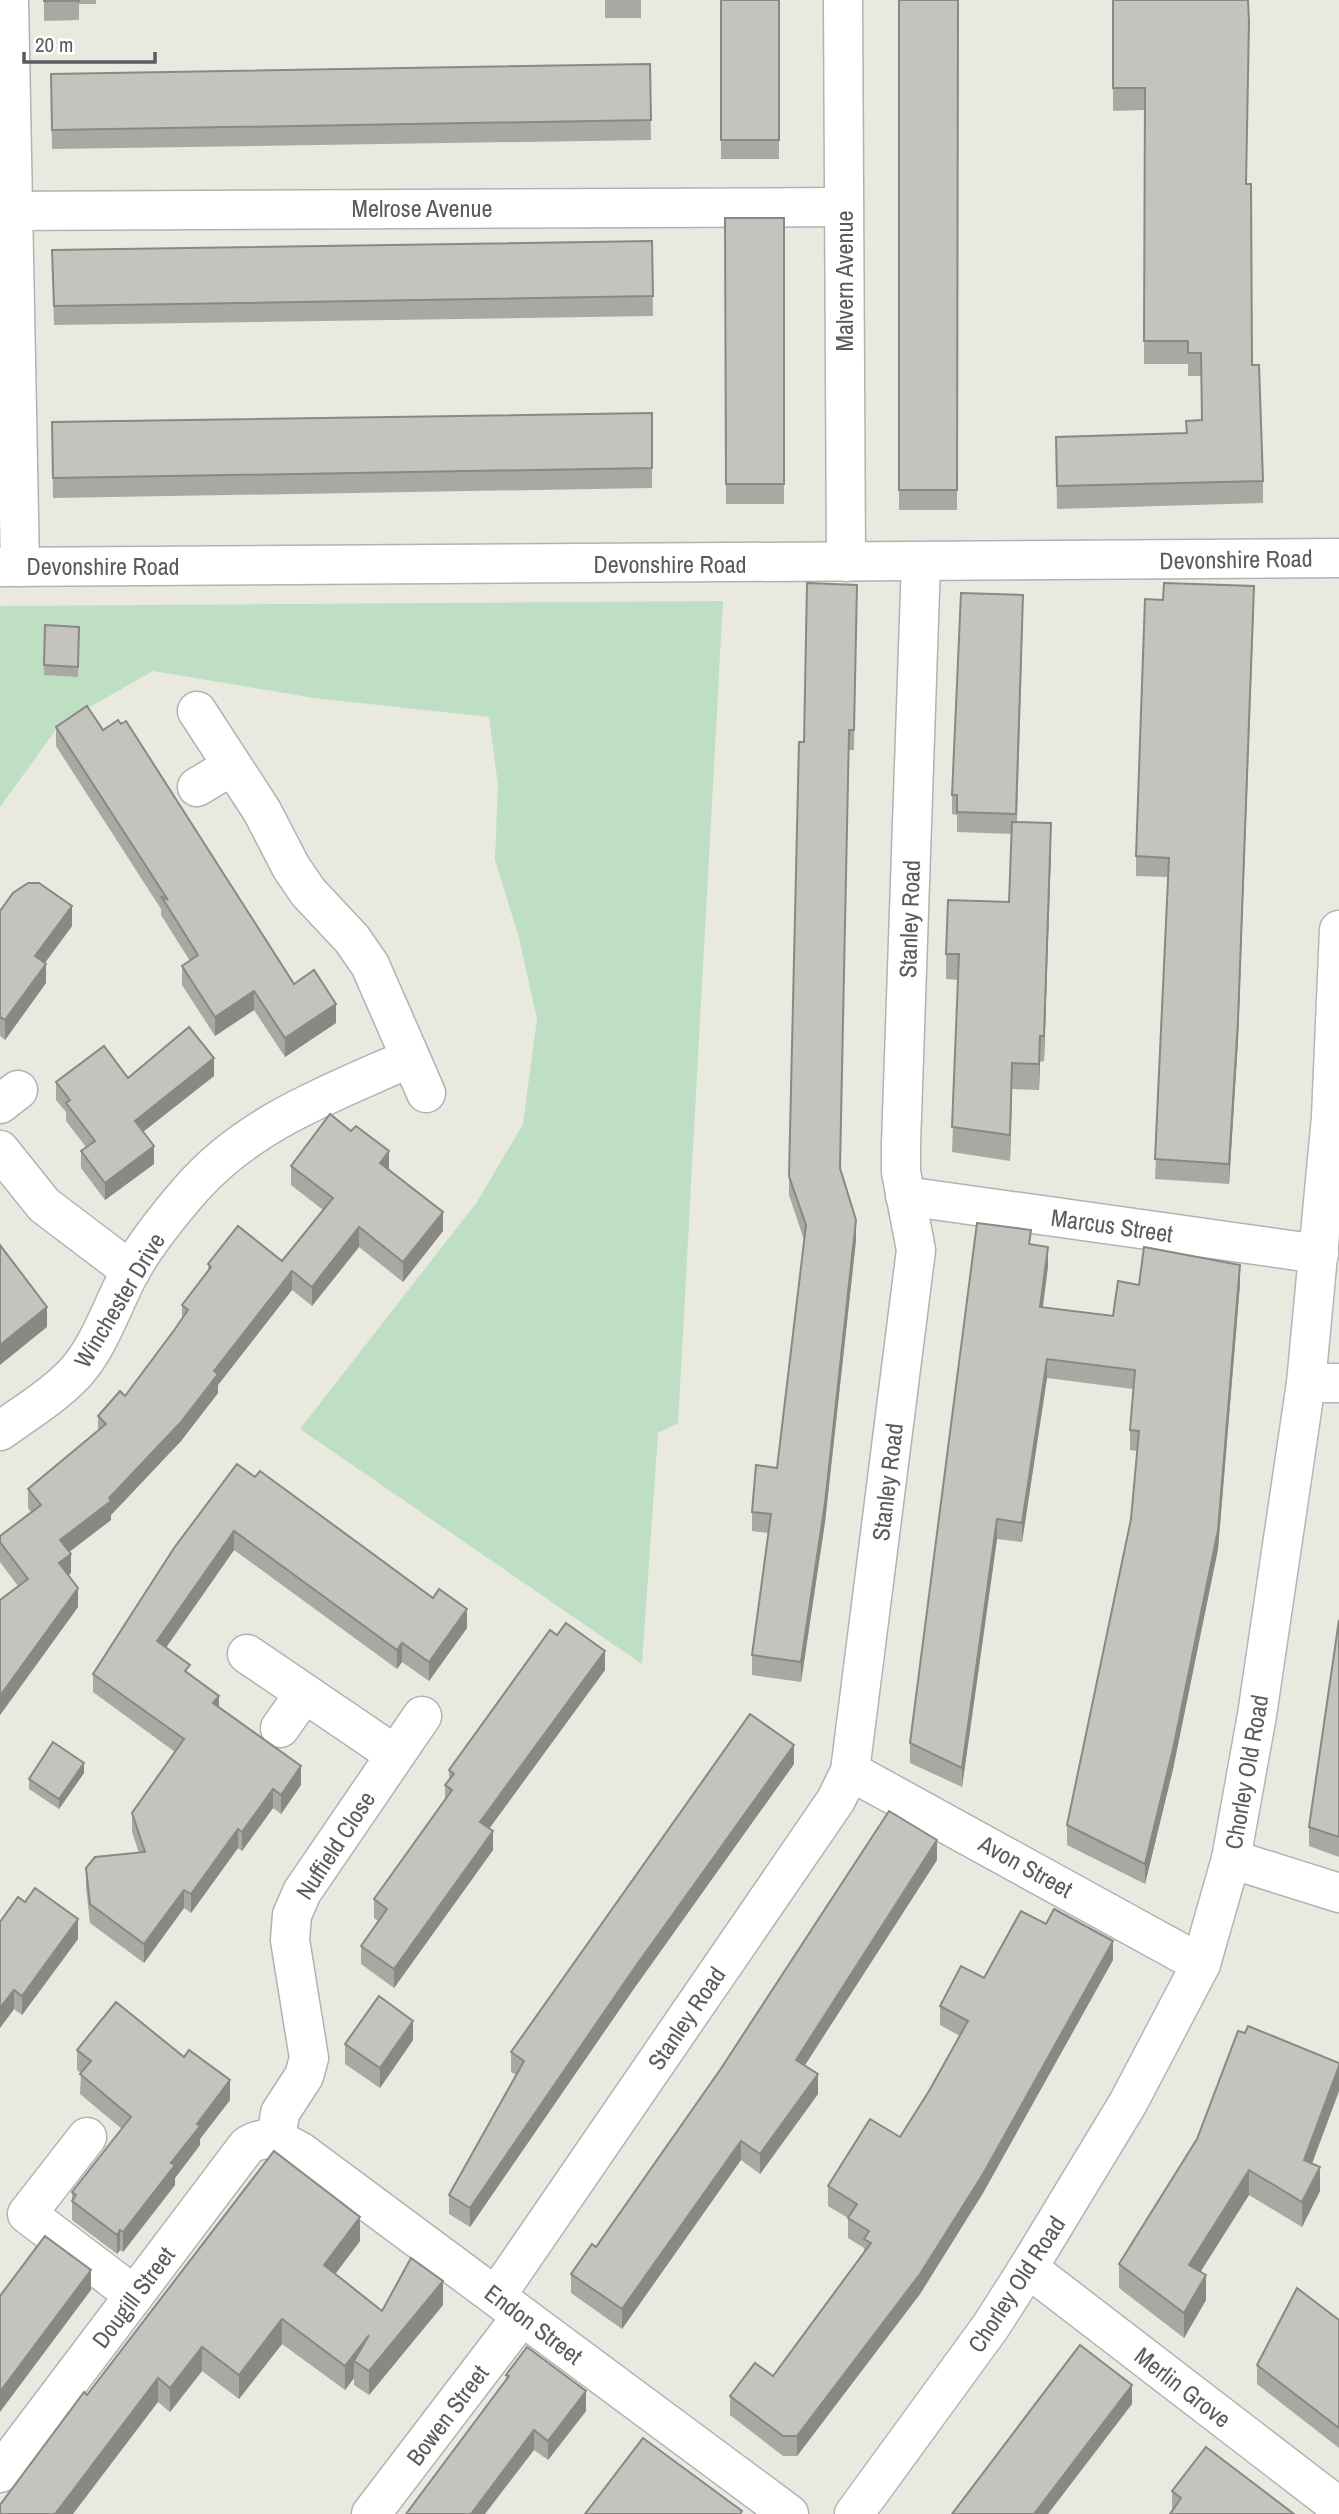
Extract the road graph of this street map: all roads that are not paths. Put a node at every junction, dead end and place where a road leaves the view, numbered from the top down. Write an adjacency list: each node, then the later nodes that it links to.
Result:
1 (9, 0): 4 (street)
2 (843, 0): 3 (street, Malvern Avenue)
3 (844, 207): 4 (street, Melrose Avenue); 6 (street, Malvern Avenue)
4 (7, 211): 8 (street)
5 (1339, 558): 7 (street, Devonshire Road)
6 (846, 562): 7 (street, Devonshire Road); 8 (street, Devonshire Road)
7 (921, 562): 16 (street, Stanley Road)
8 (10, 567)
9 (197, 711): 10 (street)
10 (232, 766): 11 (street); 13 (street)
11 (197, 786)
12 (1339, 930): 17 (street, Chorley Old Road)
13 (410, 1058): 14 (street); 18 (street, Winchester Drive)
14 (426, 1093)
15 (0, 1150): 18 (street)
16 (905, 1196): 17 (street, Marcus Street); 26 (street, Stanley Road)
17 (1319, 1254): 19 (street, Chorley Old Road)
18 (131, 1270): 20 (street, Winchester Drive)
19 (1322, 1383): 27 (street, Chorley Old Road)
20 (0, 1431)
21 (247, 1654): 22 (street)
22 (304, 1694): 24 (street); 25 (street)
23 (422, 1716): 25 (street, Nuffield Close)
24 (280, 1728)
25 (394, 1754): 31 (street, Nuffield Close)
26 (850, 1771): 29 (street, Avon Street); 34 (street, Stanley Road)
27 (1231, 1859): 28 (street); 29 (street, Chorley Old Road)
28 (1339, 1894)
29 (1200, 1964): 32 (street, Chorley Old Road)
30 (87, 2137): 33 (street)
31 (276, 2140): 33 (street, Dougill Street); 34 (street, Endon Street)
32 (1028, 2268): 36 (street, Merlin Grove); 39 (street, Chorley Old Road)
33 (134, 2295): 35 (street, Dougill Street)
34 (509, 2306): 37 (street, Bowen Street); 38 (street, Endon Street)
35 (0, 2473)
36 (1339, 2507)
37 (371, 2514)
38 (789, 2514)
39 (854, 2514)

